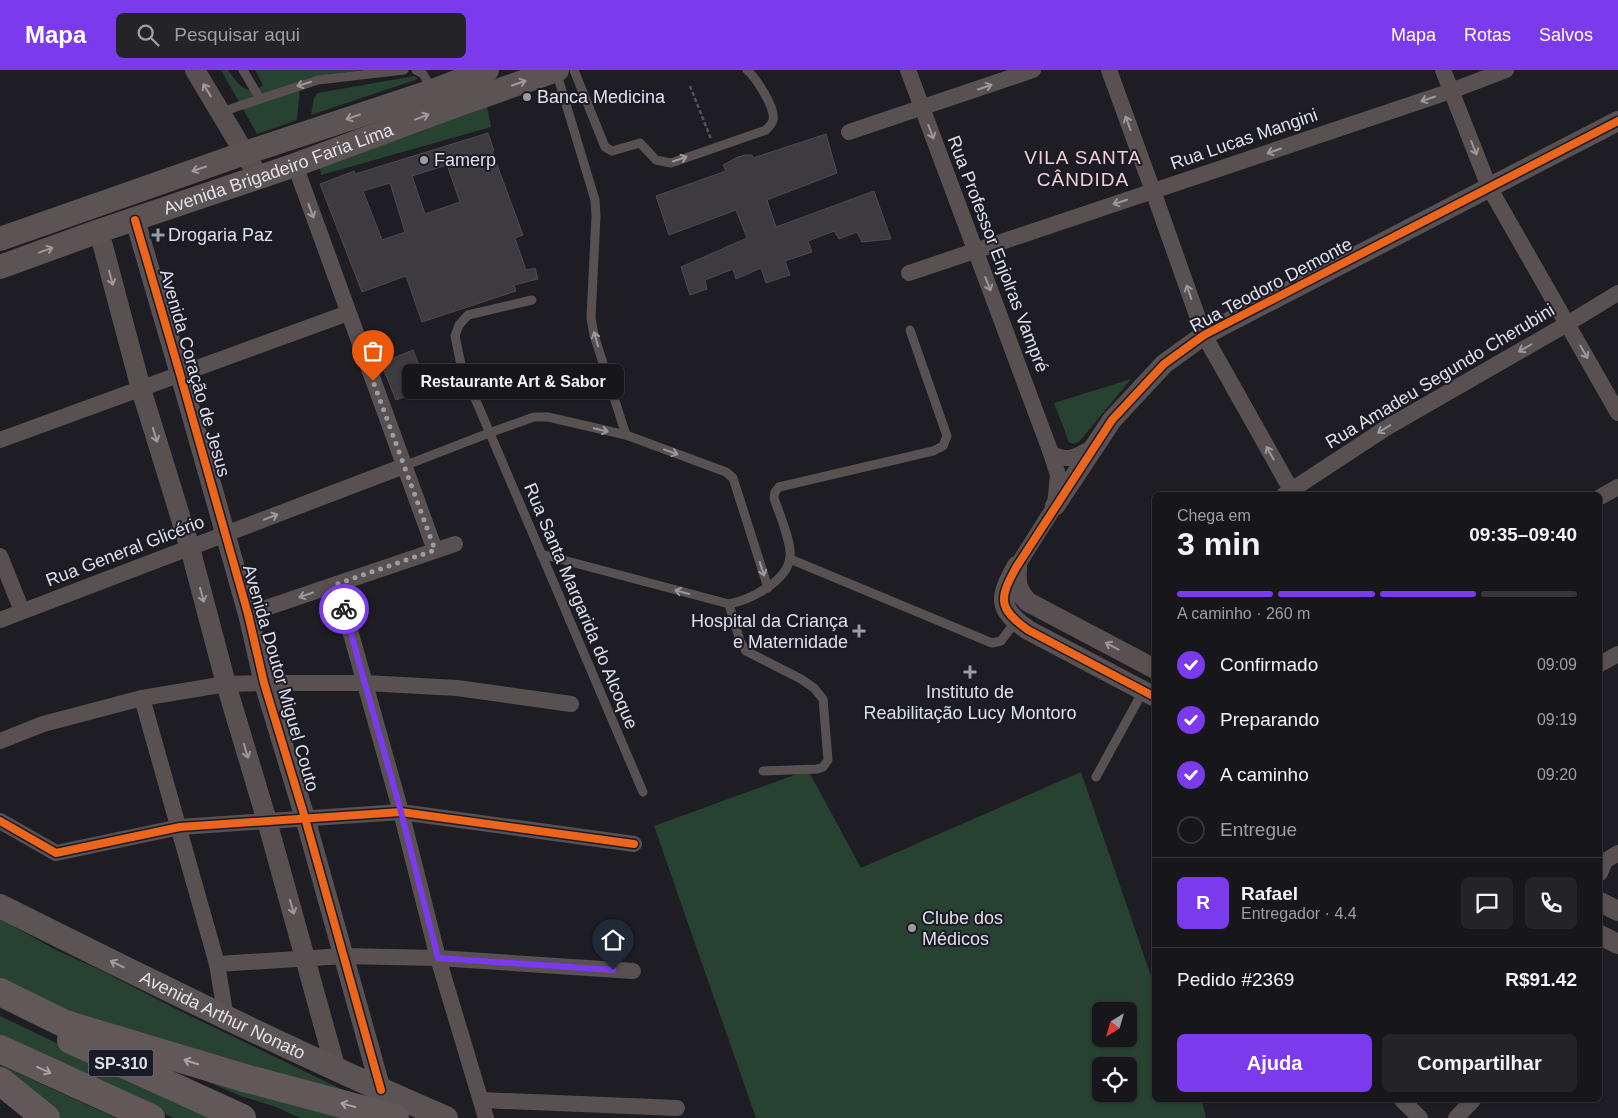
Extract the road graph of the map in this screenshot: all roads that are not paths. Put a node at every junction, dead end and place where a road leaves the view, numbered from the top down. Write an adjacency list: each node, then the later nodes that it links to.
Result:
1 (195, 70): 18 (street, one-way to 1)
2 (243, 70): 16 (lane)
3 (404, 70): 16 (lane, one-way to 16)
4 (416, 70): 14 (lane)
5 (556, 70): 13 (main road, Avenida Brigadeiro Faria Lima, one-way to 5); 42 (lane, one-way to 5)
6 (574, 70): 12 (lane, one-way to 12)
7 (908, 70): 17 (street, Rua Professor Enjolras Vampré)
8 (1033, 70): 17 (street, one-way to 8)
9 (1109, 70): 25 (street, one-way to 9)
10 (1443, 70): 15 (street)
11 (1506, 70): 15 (street, Rua Lucas Mangini)
12 (749, 71)
13 (479, 78): 14 (main road, Avenida Brigadeiro Faria Lima); 22 (main road, Avenida Brigadeiro Faria Lima, one-way to 13)
14 (433, 91): 21 (main road, Avenida Brigadeiro Faria Lima, one-way to 21)
15 (1451, 91): 24 (street, one-way to 24); 25 (street, Rua Lucas Mangini, one-way to 25)
16 (260, 99): 18 (lane)
17 (922, 108): 20 (street); 29 (street, Rua Professor Enjolras Vampré, one-way to 29)
18 (221, 112): 21 (street)
19 (1618, 121): 24 (street, Rua Teodoro Demonte)
20 (849, 132)
21 (245, 153): 23 (street); 28 (main road, Avenida Brigadeiro Faria Lima, one-way to 28)
22 (295, 166): 23 (main road, Avenida Brigadeiro Faria Lima); 34 (street, one-way to 34)
23 (259, 177): 26 (main road, Avenida Brigadeiro Faria Lima)
24 (1489, 187): 35 (street); 37 (street, Rua Teodoro Demonte)
25 (1154, 191): 29 (street, Rua Lucas Mangini, one-way to 29); 37 (street, one-way to 25)
26 (135, 220): 27 (main road, Avenida Brigadeiro Faria Lima); 38 (street, Avenida Coração de Jesus)
27 (99, 231): 30 (main road, Avenida Brigadeiro Faria Lima, one-way to 27); 39 (street, one-way to 39)
28 (0, 239)
29 (975, 250): 31 (street, Rua Lucas Mangini); 45 (street, Rua Professor Enjolras Vampré, one-way to 45)
30 (0, 267)
31 (909, 273)
32 (1618, 293): 35 (street, Rua Amadeu Segundo Cherubini)
33 (532, 300): 41 (lane, Rua Santa Margarida do Alcoque)
34 (348, 313): 38 (street); 46 (street)
35 (1567, 324): 40 (street, one-way to 40); 49 (street, Rua Amadeu Segundo Cherubini, one-way to 49)
36 (910, 330): 58 (lane)
37 (1204, 335): 44 (street, Rua Teodoro Demonte); 48 (street, one-way to 37)
38 (180, 374): 39 (street); 52 (street, Avenida Coração de Jesus)
39 (141, 389): 43 (street); 54 (street, one-way to 54)
40 (1618, 413)
41 (489, 433): 42 (lane, Rua General Glicério, one-way to 42); 46 (lane, Rua General Glicério); 56 (lane, Rua Santa Margarida do Alcoque)
42 (626, 435): 61 (lane, Rua General Glicério, one-way to 61)
43 (0, 440)
44 (1094, 446): 45 (street); 51 (street, Rua Teodoro Demonte)
45 (1051, 453): 51 (street, Rua Professor Enjolras Vampré)
46 (404, 466): 52 (street, Rua General Glicério, one-way to 46); 55 (street)
47 (1618, 487): 50 (street)
48 (1288, 492)
49 (1290, 492)
50 (1602, 496)
51 (1055, 506): 59 (street, Rua Teodoro Demonte)
52 (225, 534): 54 (street, Rua General Glicério); 64 (street, Avenida Doutor Miguel Couto)
53 (455, 544): 55 (street)
54 (190, 548): 63 (street, Rua General Glicério); 73 (street, one-way to 73)
55 (435, 550): 60 (street)
56 (541, 554): 62 (lane, one-way to 56); 80 (lane, Rua Santa Margarida do Alcoque)
57 (0, 556): 63 (street)
58 (790, 559): 61 (lane); 66 (lane)
59 (1017, 566): 66 (street); 69 (street, one-way to 59)
60 (337, 584): 64 (street, one-way to 64); 72 (street)
61 (768, 588): 62 (lane)
62 (729, 604): 78 (lane)
63 (22, 611): 65 (street, Rua General Glicério)
64 (248, 614): 71 (street, Avenida Doutor Miguel Couto)
65 (0, 620)
66 (1016, 621): 74 (street)
67 (1618, 654): 68 (street)
68 (1602, 663)
69 (1152, 667)
70 (1152, 682): 74 (street)
71 (264, 683): 72 (street); 73 (street); 82 (street, Avenida Doutor Miguel Couto)
72 (365, 683): 76 (street); 81 (street)
73 (226, 684): 75 (street); 84 (street, one-way to 84)
74 (1149, 694): 79 (lane)
75 (142, 698): 77 (street); 85 (street)
76 (571, 704)
77 (0, 741)
78 (763, 770)
79 (1096, 777)
80 (643, 792)
81 (401, 812): 82 (street); 86 (street); 96 (street)
82 (305, 818): 84 (street); 94 (street, Avenida Doutor Miguel Couto)
83 (0, 821): 85 (street)
84 (268, 821): 85 (street); 95 (street, one-way to 95)
85 (180, 827): 97 (street)
86 (634, 844)
87 (1618, 853): 88 (street)
88 (1602, 869)
89 (1602, 903): 91 (street)
90 (0, 906): 101 (main road, Avenida Arthur Nonato, one-way to 90)
91 (1618, 911)
92 (1602, 936): 93 (street)
93 (1618, 944)
94 (344, 956): 95 (street); 96 (street); 106 (street, Avenida Doutor Miguel Couto)
95 (306, 958): 97 (street); 103 (street)
96 (438, 958): 98 (street); 107 (street)
97 (217, 964): 101 (street)
98 (633, 971)
99 (0, 992): 115 (highway, one-way to 99)
100 (0, 1006): 114 (highway, SP-310)
101 (226, 1018): 103 (main road, Avenida Arthur Nonato)
102 (0, 1049): 105 (highway, SP-310, one-way to 105)
103 (336, 1070): 106 (main road, Avenida Arthur Nonato)
104 (0, 1081): 111 (highway)
105 (88, 1090): 112 (lane); 113 (highway, SP-310)
106 (381, 1090): 116 (main road, Avenida Arthur Nonato)
107 (480, 1100): 110 (street); 117 (street)
108 (1404, 1102): 118 (street)
109 (1472, 1102): 119 (street)
110 (677, 1108)
111 (46, 1118)
112 (138, 1118)
113 (151, 1118)
114 (242, 1118)
115 (395, 1118)
116 (446, 1118)
117 (486, 1118)
118 (1420, 1118)
119 (1456, 1118)

